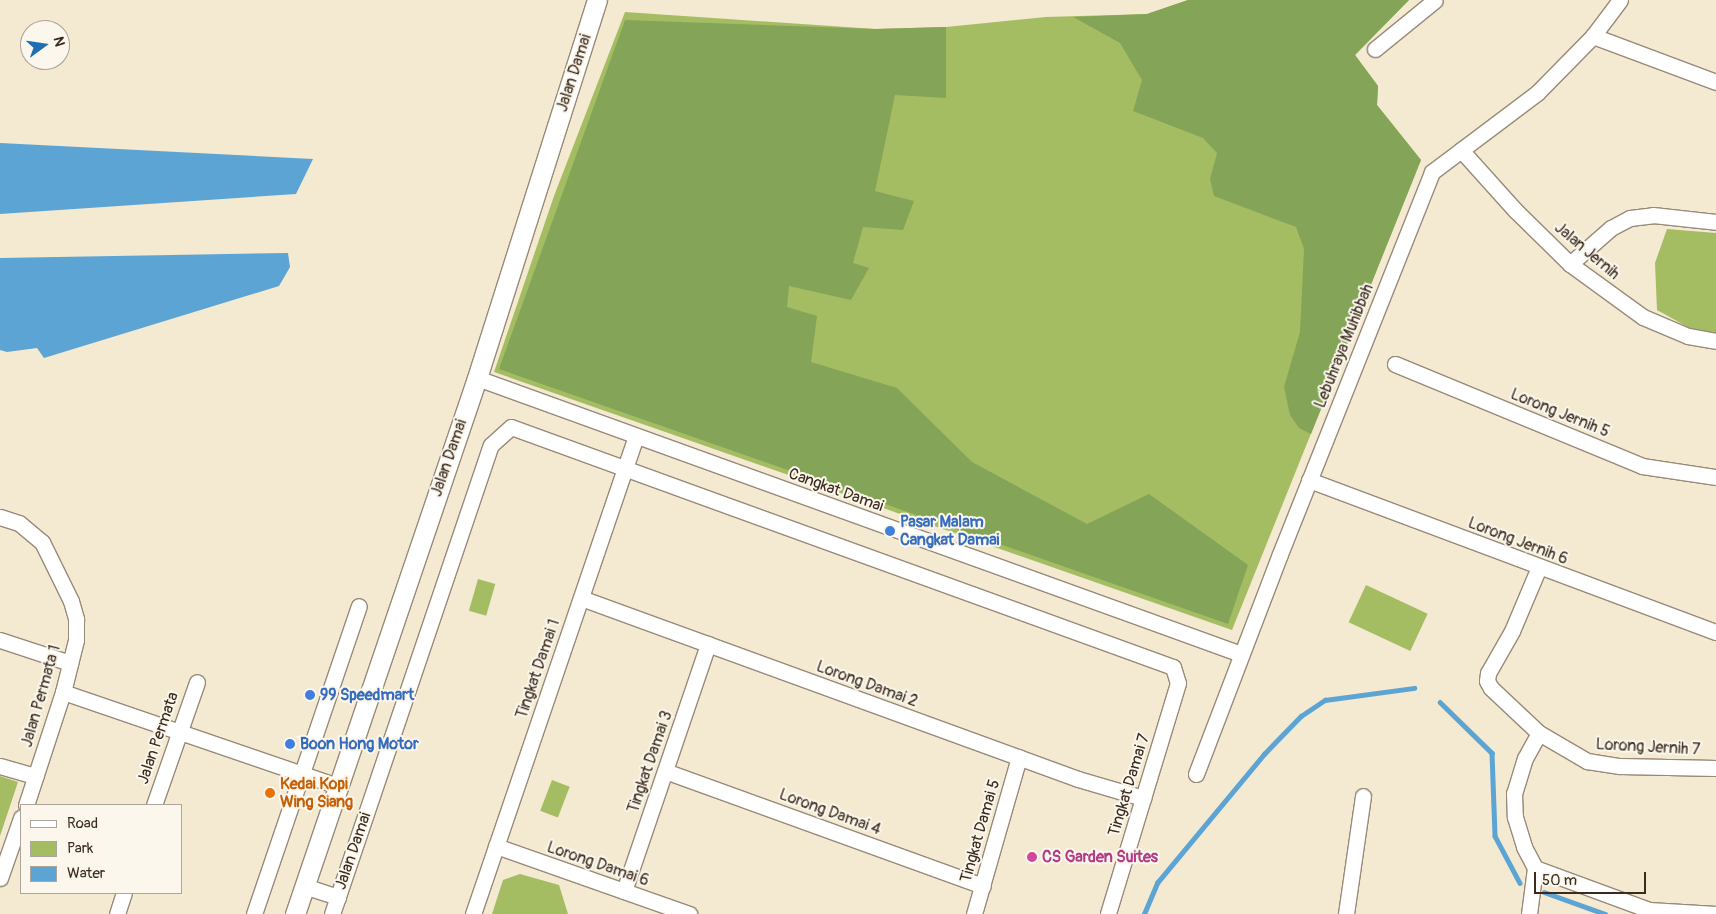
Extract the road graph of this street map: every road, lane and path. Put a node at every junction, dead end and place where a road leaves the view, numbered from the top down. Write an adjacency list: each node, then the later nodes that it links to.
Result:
1 (598, 0): 12 (main road, Jalan Damai)
2 (1435, 0): 5 (street)
3 (1620, 0): 4 (street, Lebuhraya Muhibbah)
4 (1593, 36): 6 (street); 7 (street, Lebuhraya Muhibbah)
5 (1375, 49)
6 (1716, 82)
7 (1461, 150): 9 (street, Jalan Jernih); 16 (street, Lebuhraya Muhibbah)
8 (1716, 222): 9 (street)
9 (1570, 264): 10 (street, Jalan Jernih)
10 (1716, 341)
11 (1395, 364): 15 (street, Lorong Jernih 5)
12 (477, 378): 13 (street, Cangkat Damai); 37 (main road, Jalan Damai)
13 (636, 436): 14 (street, Tingkat Damai 1); 24 (street, Cangkat Damai)
14 (625, 468): 19 (street, Tingkat Damai 1); 39 (street, Tingkat Damai 7); 50 (street, Jalan Damai)
15 (1716, 477)
16 (1309, 480): 18 (street, Lorong Jernih 6); 24 (street, Lebuhraya Muhibbah)
17 (0, 517): 25 (street, Jalan Permata 1)
18 (1539, 567): 21 (street, Lorong Jernih 6); 29 (street, Lorong Jernih 7)
19 (581, 598): 23 (street, Lorong Damai 2); 43 (street, Tingkat Damai 1)
20 (359, 606): 34 (street)
21 (1716, 632)
22 (0, 640): 25 (street)
23 (708, 644): 30 (street, Lorong Damai 2); 33 (street, Tingkat Damai 3)
24 (1241, 654): 35 (street, Lebuhraya Muhibbah)
25 (70, 663): 27 (street, Jalan Permata 1)
26 (197, 682): 28 (street, Jalan Permata)
27 (63, 692): 28 (street); 36 (street, Jalan Permata 1)
28 (178, 732): 34 (street); 41 (street, Jalan Permata)
29 (1539, 733): 32 (street, Lorong Jernih 7); 44 (street)
30 (1019, 758): 39 (street, Lorong Damai 2); 47 (street, Tingkat Damai 5)
31 (0, 766): 36 (street)
32 (1716, 768)
33 (665, 771): 47 (street, Lorong Damai 4); 48 (street, Tingkat Damai 3)
34 (302, 774): 37 (street); 53 (street)
35 (1196, 774)
36 (36, 776): 40 (street, Jalan Permata 1)
37 (338, 786): 46 (main road, Jalan Damai)
38 (1363, 796): 60 (street)
39 (1143, 798): 59 (street, Tingkat Damai 7)
40 (26, 804)
41 (154, 804)
42 (20, 821): 45 (street)
43 (496, 846): 48 (street, Lorong Damai 6); 56 (street, Tingkat Damai 1)
44 (1535, 868): 51 (street); 61 (street)
45 (0, 878)
46 (304, 886): 50 (street); 54 (main road, Jalan Damai)
47 (982, 886): 58 (street, Tingkat Damai 5)
48 (624, 891): 57 (street, Lorong Damai 6)
49 (124, 894): 52 (street)
50 (338, 897): 55 (street, Jalan Damai)
51 (1649, 912): 62 (street)
52 (117, 914)
53 (254, 914)
54 (294, 914)
55 (332, 914)
56 (473, 914)
57 (689, 914)
58 (974, 914)
59 (1108, 914)
60 (1346, 914)
61 (1529, 914)
62 (1716, 914)

